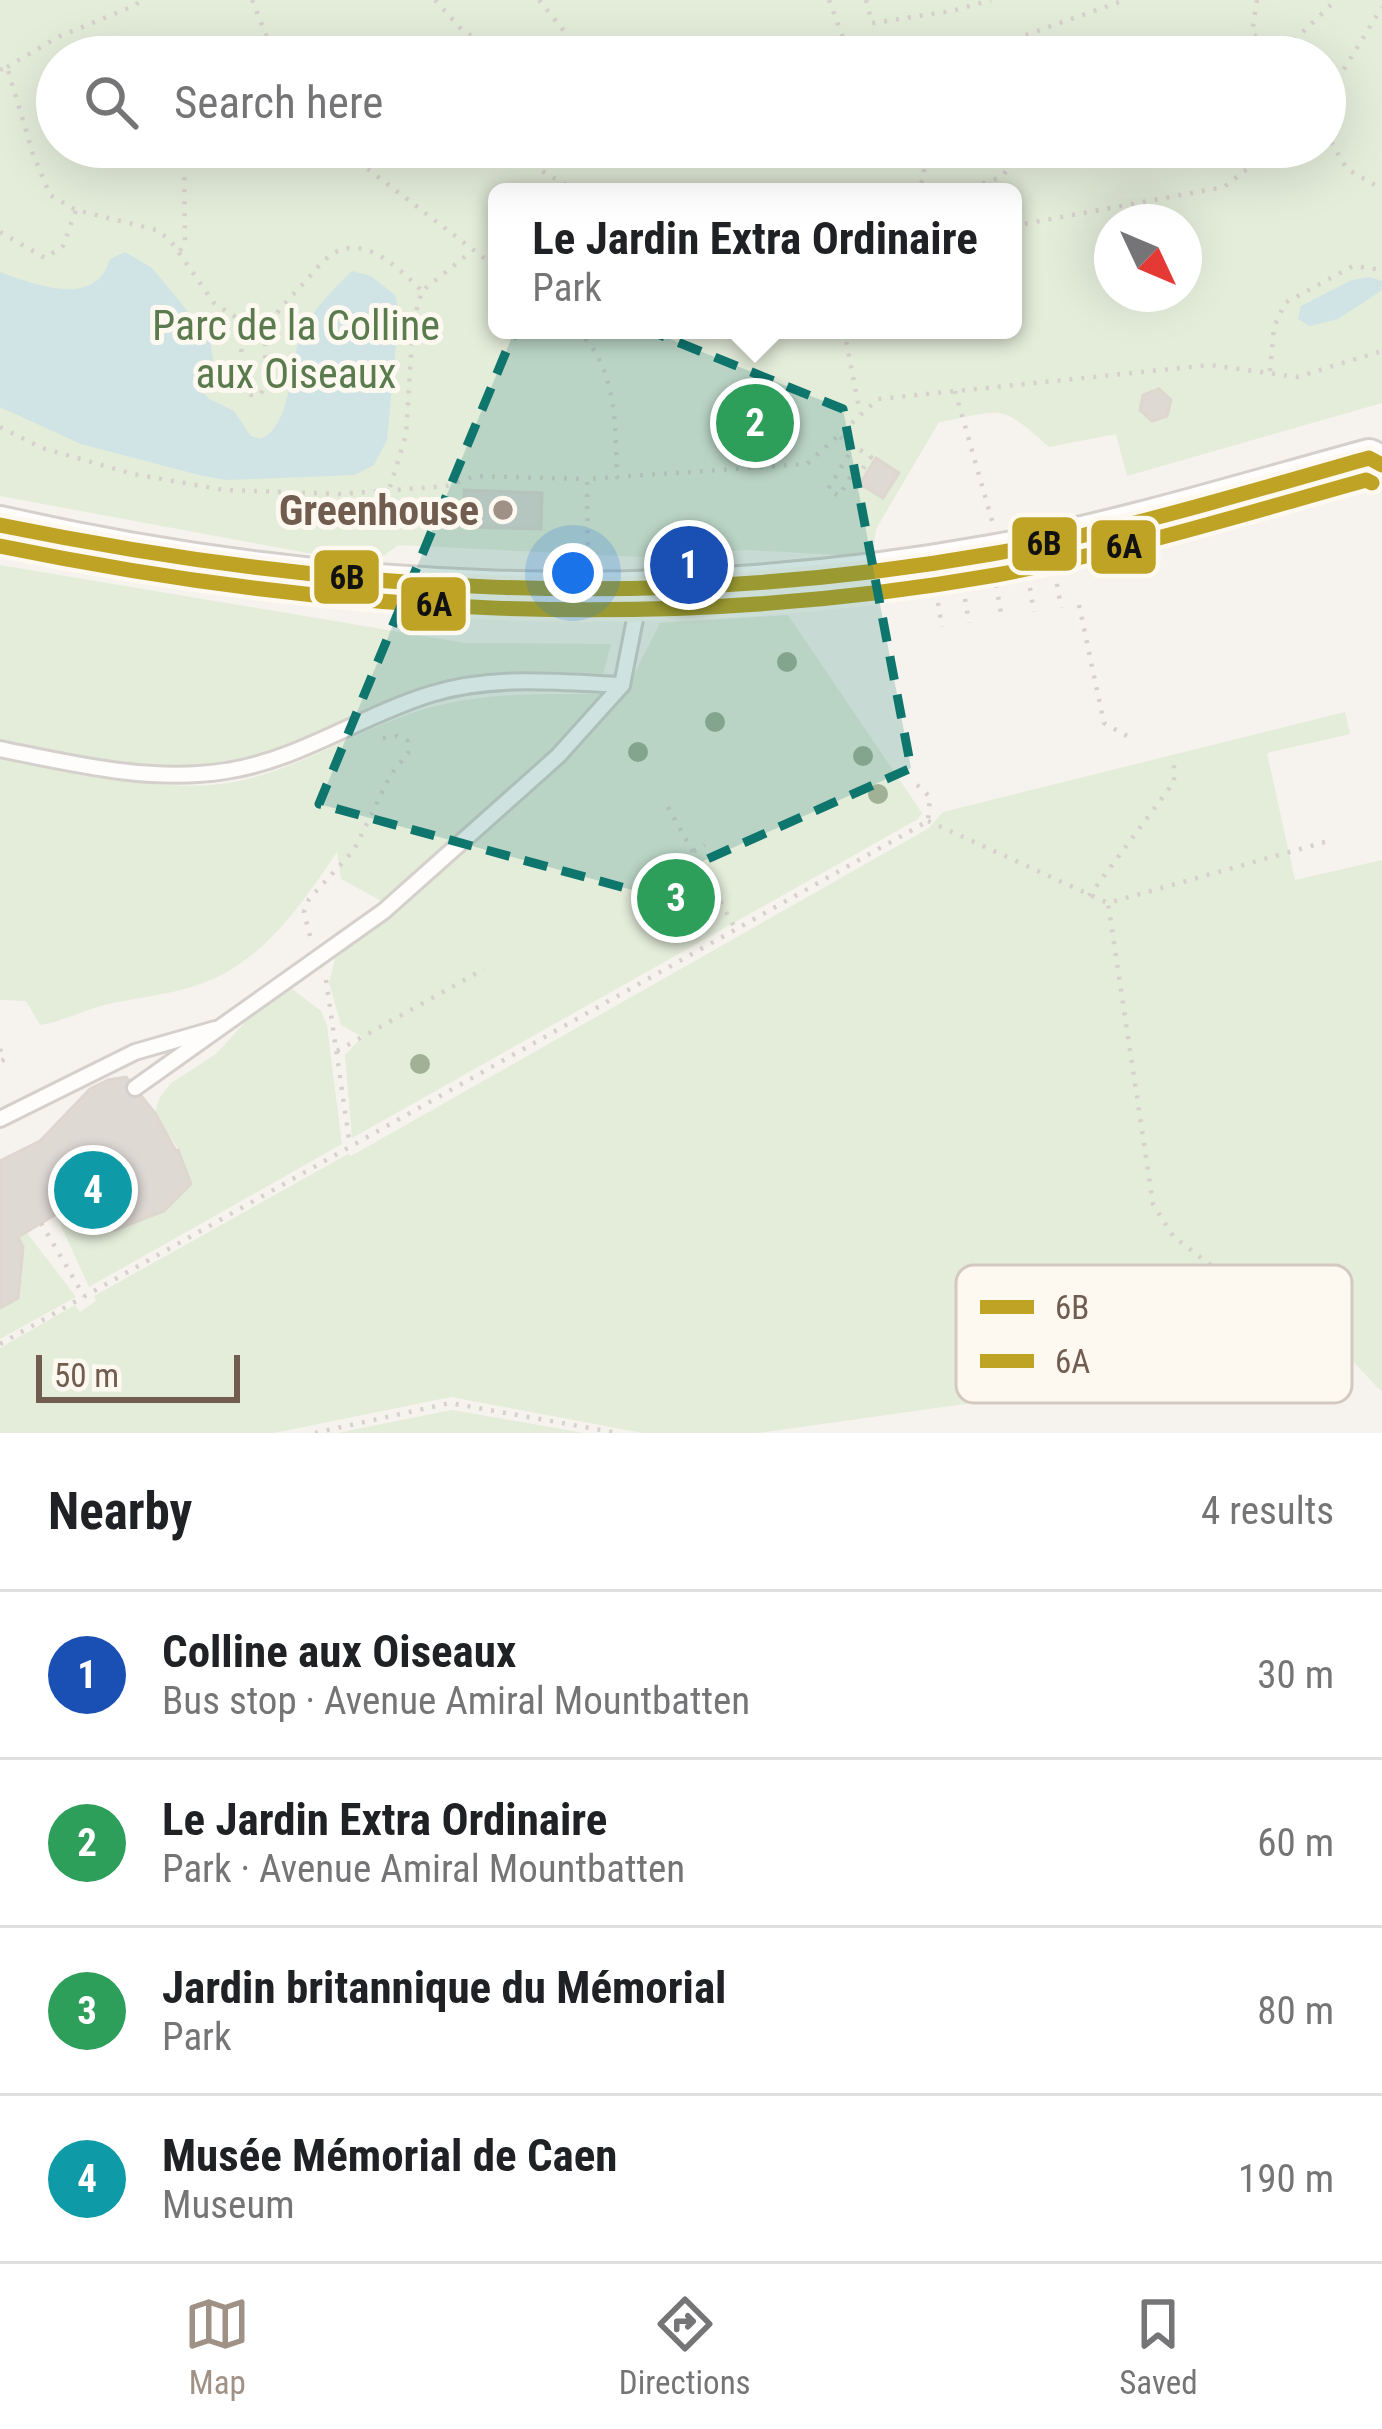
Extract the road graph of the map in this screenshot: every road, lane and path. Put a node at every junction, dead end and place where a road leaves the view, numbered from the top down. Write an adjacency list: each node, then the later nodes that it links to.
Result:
1 (140, 0): 12 (path)
2 (252, 0): 13 (path)
3 (435, 0): 14 (path)
4 (539, 0): 15 (path)
5 (830, 0): 16 (path)
6 (866, 0): 7 (path)
7 (991, 0)
8 (1125, 0): 17 (path)
9 (1257, 0): 18 (path)
10 (1336, 0): 19 (path)
11 (1382, 8): 21 (path)
12 (63, 36)
13 (266, 36)
14 (472, 36)
15 (568, 36)
16 (843, 36)
17 (1023, 36)
18 (1255, 36)
19 (1299, 36)
20 (36, 51): 22 (path)
21 (1346, 66)
22 (4, 69): 23 (path)
23 (36, 161)
24 (1346, 167): 29 (path)
25 (39, 168): 30 (path)
26 (184, 168): 34 (path)
27 (366, 168): 33 (path)
28 (1248, 168): 31 (path)
29 (1382, 189)
30 (76, 210): 32 (path); 34 (path)
31 (1022, 224)
32 (0, 232)
33 (472, 250): 35 (path); 37 (path)
34 (180, 251): 37 (path)
35 (488, 262)
36 (1382, 269): 41 (path)
37 (422, 291): 50 (path)
38 (587, 339): 48 (path)
39 (846, 339): 43 (path)
40 (1382, 351): 41 (path)
41 (1270, 371): 42 (path)
42 (955, 391): 43 (path); 52 (path)
43 (860, 413): 45 (path)
44 (0, 427): 50 (path)
45 (840, 437): 46 (path); 48 (path)
46 (854, 446): 46 (path)
47 (1382, 465): 59 (street)
48 (617, 477): 49 (path)
49 (587, 479): 50 (path); 55 (path)
50 (389, 490)
51 (0, 525): 59 (street)
52 (995, 530)
53 (1054, 563): 61 (path)
54 (1027, 568): 62 (path)
55 (588, 570)
56 (994, 573): 63 (path)
57 (962, 578): 64 (path)
58 (934, 583): 65 (path)
59 (635, 590): 66 (lane)
60 (1079, 605): 68 (path)
61 (1061, 608)
62 (1034, 612)
63 (1002, 618)
64 (969, 623)
65 (942, 627)
66 (622, 685): 67 (lane); 81 (lane)
67 (342, 731): 69 (lane); 81 (path)
68 (1127, 736)
69 (0, 749)
70 (1174, 756): 78 (path)
71 (915, 783): 73 (path)
72 (668, 807): 76 (path)
73 (928, 821): 78 (path); 80 (path)
74 (1325, 842): 79 (path)
75 (705, 845): 76 (path)
76 (692, 852): 77 (path); 80 (path)
77 (683, 857)
78 (1089, 896): 79 (path)
79 (1108, 903): 91 (path)
80 (735, 929): 89 (path)
81 (322, 958): 83 (lane); 85 (path)
82 (484, 969): 85 (path)
83 (226, 1025): 87 (lane); 88 (lane)
84 (0, 1049): 86 (path)
85 (336, 1051): 89 (path)
86 (0, 1062)
87 (135, 1088)
88 (0, 1119)
89 (350, 1146): 92 (path)
90 (41, 1223): 92 (path)
91 (1209, 1265)
92 (84, 1296): 93 (path)
93 (0, 1344)
94 (325, 1432): 95 (path); 96 (path)
95 (315, 1433)
96 (618, 1433)

